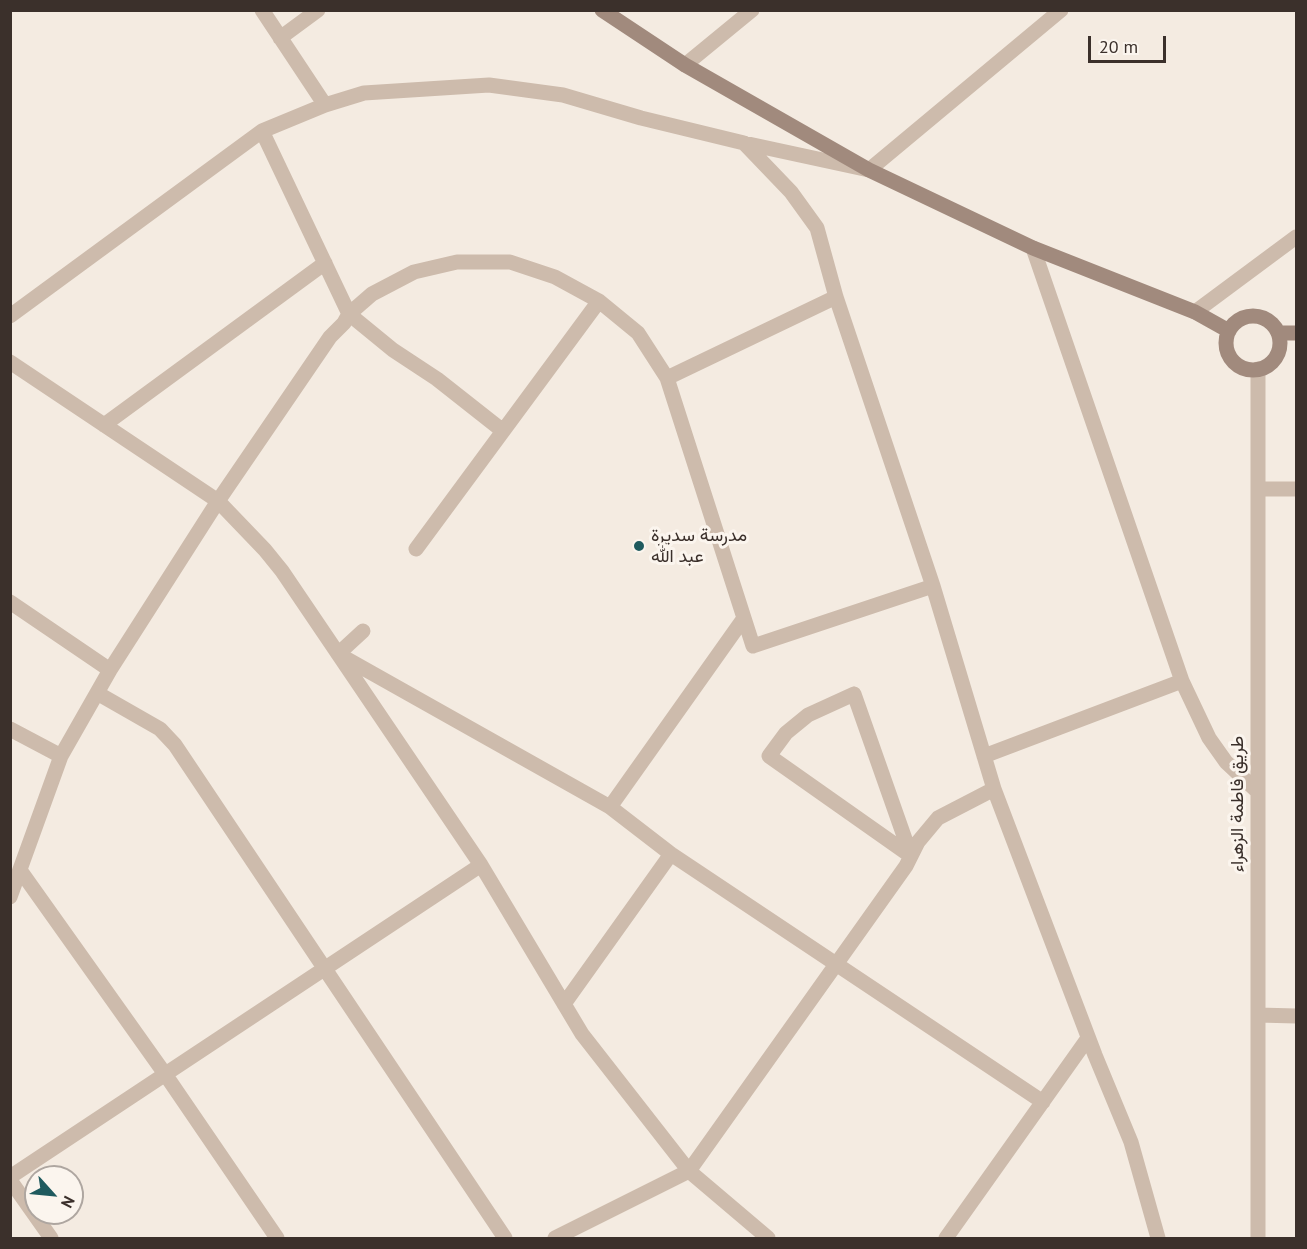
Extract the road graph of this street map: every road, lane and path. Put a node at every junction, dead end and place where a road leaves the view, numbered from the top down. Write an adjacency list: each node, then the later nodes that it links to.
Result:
1 (262, 10): 6 (street)
2 (318, 10): 6 (street)
3 (602, 10): 7 (street)
4 (752, 10): 7 (street)
5 (1061, 10): 11 (street)
6 (280, 38): 8 (street)
7 (685, 65): 11 (street)
8 (325, 105): 9 (street); 10 (street)
9 (262, 131): 14 (street); 19 (street)
10 (744, 143): 11 (street); 15 (street)
11 (869, 170): 13 (street)
12 (1296, 237): 17 (street)
13 (1034, 248): 17 (street); 38 (street)
14 (325, 263): 18 (street); 26 (street)
15 (836, 297): 25 (street); 32 (street)
16 (599, 301): 18 (street); 25 (street); 27 (street)
17 (1195, 312): 20 (street)
18 (349, 314): 27 (street); 30 (street)
19 (10, 316)
20 (1229, 331): 21 (street); 24 (street)
21 (1278, 333): 22 (street); 24 (street)
22 (1296, 333)
23 (10, 362): 26 (street)
24 (1258, 369): 28 (street, طريق فاطمة الزهراء)
25 (667, 378): 34 (street)
26 (104, 425): 30 (street)
27 (503, 431): 31 (street)
28 (1258, 489): 29 (street); 44 (street, طريق فاطمة الزهراء)
29 (1296, 489)
30 (218, 501): 36 (street); 37 (street)
31 (416, 549)
32 (933, 586): 34 (street); 42 (street)
33 (10, 603): 37 (street)
34 (744, 618): 45 (street)
35 (363, 631): 36 (street)
36 (338, 654): 45 (street); 48 (street)
37 (110, 670): 39 (street)
38 (1182, 681): 42 (street); 44 (street)
39 (97, 693): 41 (street); 52 (street)
40 (10, 729): 41 (street)
41 (62, 756): 49 (street)
42 (984, 756): 43 (street)
43 (994, 789): 47 (street); 56 (street)
44 (1258, 792): 54 (street, طريق فاطمة الزهراء)
45 (610, 807): 46 (street)
46 (671, 854): 51 (street); 53 (street)
47 (911, 856): 47 (street); 51 (street)
48 (481, 865): 52 (street); 53 (street)
49 (20, 870): 50 (street); 57 (street)
50 (10, 897)
51 (836, 964): 58 (street); 59 (street)
52 (325, 969): 57 (street); 63 (street)
53 (564, 1004): 59 (street)
54 (1258, 1015): 55 (street); 68 (street, طريق فاطمة الزهراء)
55 (1296, 1016)
56 (1088, 1038): 58 (street); 67 (street)
57 (165, 1074): 60 (street); 62 (street)
58 (1043, 1102): 66 (street)
59 (689, 1171): 64 (street); 65 (street)
60 (10, 1178): 61 (street)
61 (51, 1239)
62 (277, 1239)
63 (505, 1239)
64 (555, 1239)
65 (768, 1239)
66 (946, 1239)
67 (1158, 1239)
68 (1258, 1239)

